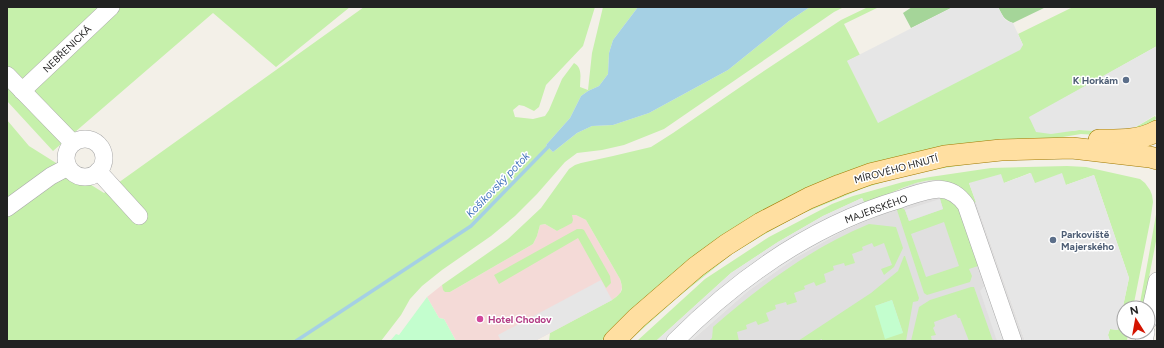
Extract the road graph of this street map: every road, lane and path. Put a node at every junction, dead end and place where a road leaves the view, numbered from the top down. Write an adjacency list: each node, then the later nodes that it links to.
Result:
1 (111, 7): 3 (street, NEBŘENICKÁ)
2 (7, 75): 3 (street)
3 (22, 91): 5 (street)
4 (1157, 131): 6 (main road)
5 (73, 143): 8 (street); 9 (street)
6 (1072, 148): 7 (main road, MÍROVÉHO HNUTÍ); 14 (main road, MÍROVÉHO HNUTÍ)
7 (1157, 159)
8 (68, 167): 9 (street); 10 (street)
9 (98, 171): 11 (street)
10 (7, 208)
11 (139, 216)
12 (1157, 280): 13 (street)
13 (1153, 300)
14 (614, 341)
15 (675, 341): 16 (street, MAJERSKÉHO)
16 (1013, 341)

